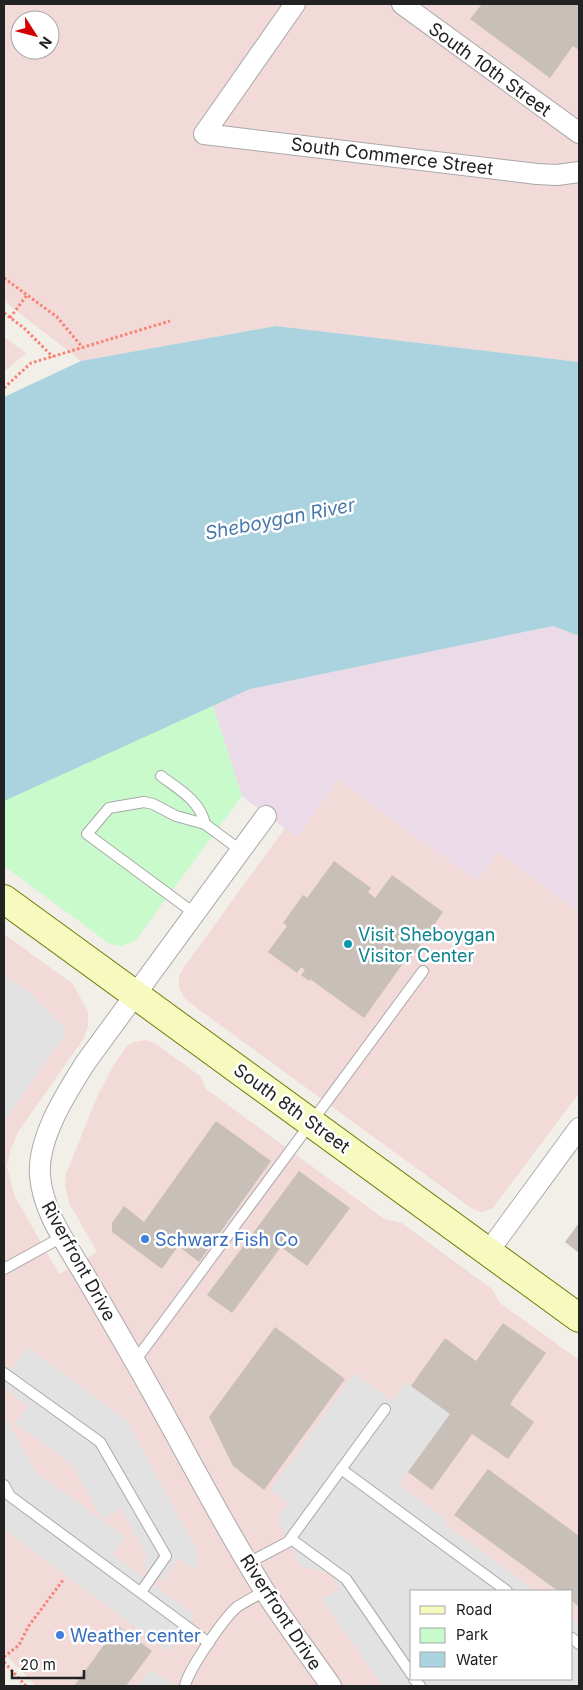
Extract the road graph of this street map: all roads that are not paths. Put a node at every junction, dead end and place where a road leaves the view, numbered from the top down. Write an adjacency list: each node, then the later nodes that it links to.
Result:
1 (295, 4): 4 (street, South Commerce Street)
2 (402, 4): 3 (street, South 10th Street)
3 (579, 133)
4 (579, 172)
5 (161, 776): 7 (lane)
6 (266, 816): 8 (street, Riverfront Drive)
7 (205, 824): 8 (lane); 10 (lane)
8 (240, 850): 10 (street, Riverfront Drive)
9 (4, 899): 12 (main road, South 8th Street)
10 (194, 913): 12 (street, Riverfront Drive)
11 (423, 971): 13 (lane)
12 (134, 994): 13 (main road, South 8th Street); 15 (street, Riverfront Drive)
13 (312, 1122): 16 (main road, South 8th Street); 19 (lane)
14 (579, 1128): 16 (street)
15 (62, 1237): 17 (lane); 19 (street, Riverfront Drive)
16 (488, 1252): 18 (main road, South 8th Street)
17 (4, 1269)
18 (579, 1318)
19 (135, 1361): 25 (street, Riverfront Drive)
20 (4, 1373): 28 (lane)
21 (385, 1409): 22 (lane)
22 (341, 1469): 24 (lane); 26 (lane)
23 (4, 1485): 28 (lane)
24 (291, 1539): 25 (lane); 30 (lane)
25 (248, 1563): 27 (street, Riverfront Drive)
26 (506, 1590)
27 (265, 1591): 29 (lane); 32 (street, Riverfront Drive)
28 (140, 1592): 29 (lane)
29 (209, 1643): 31 (lane)
30 (410, 1672)
31 (186, 1686)
32 (331, 1686)

